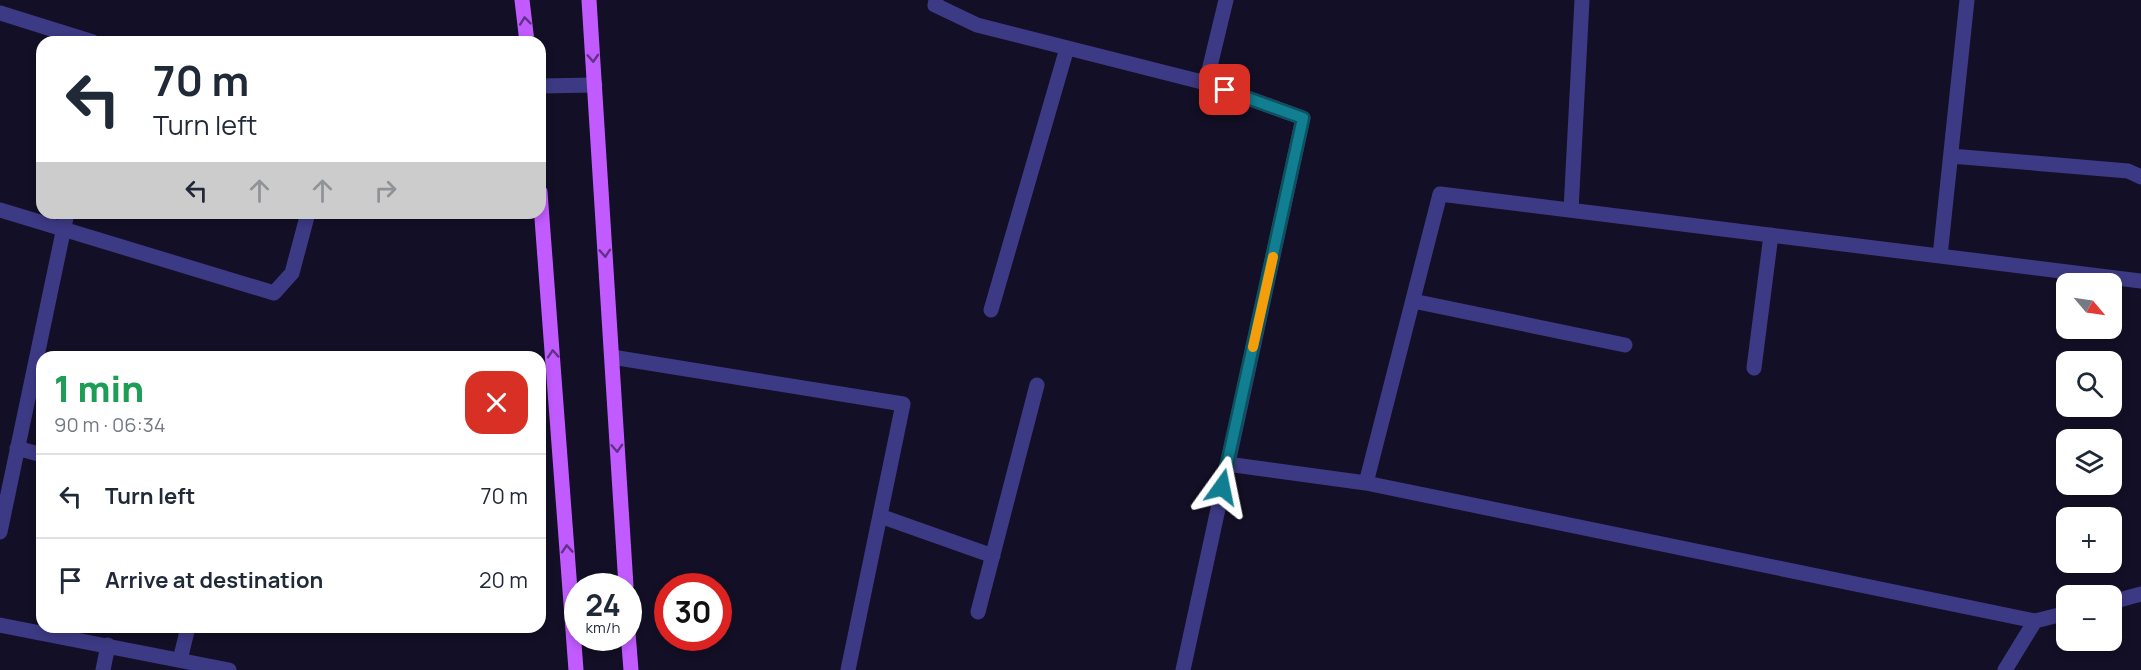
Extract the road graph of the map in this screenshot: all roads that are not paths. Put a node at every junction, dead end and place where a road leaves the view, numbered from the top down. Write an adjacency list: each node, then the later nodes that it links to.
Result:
1 (522, 0): 9 (main road, one-way to 1)
2 (589, 0): 12 (main road, one-way to 12)
3 (936, 0): 10 (street)
4 (1226, 0): 11 (street)
5 (1582, 0): 17 (street)
6 (1967, 0): 14 (street)
7 (0, 13): 8 (street)
8 (74, 36)
9 (526, 36)
10 (1067, 48): 11 (street); 26 (street)
11 (1206, 83): 35 (street)
12 (595, 85): 13 (street); 29 (main road, one-way to 29)
13 (546, 86)
14 (1951, 156): 15 (street); 23 (street)
15 (2141, 177)
16 (0, 210): 21 (street)
17 (1571, 210): 22 (street); 25 (street)
18 (65, 219): 21 (street)
19 (306, 219): 21 (street)
20 (542, 219): 55 (main road, one-way to 20)
21 (63, 230): 28 (street)
22 (1771, 235): 23 (street); 31 (street)
23 (1940, 256): 24 (street)
24 (2141, 281)
25 (1413, 301): 27 (street); 36 (street)
26 (991, 310)
27 (1625, 345)
28 (37, 351)
29 (612, 357): 37 (street); 40 (main road, one-way to 40)
30 (36, 358): 33 (street)
31 (1754, 368)
32 (1037, 385): 39 (street)
33 (17, 448): 34 (street); 38 (street)
34 (36, 453)
35 (1227, 464): 36 (street); 58 (street)
36 (1366, 483): 45 (street)
37 (880, 516): 39 (street); 57 (street)
38 (0, 532)
39 (993, 556): 43 (street)
40 (625, 573)
41 (2141, 594): 42 (street)
42 (2122, 599)
43 (978, 612)
44 (2056, 616): 45 (street)
45 (2035, 621): 59 (street)
46 (0, 625): 47 (street)
47 (36, 632)
48 (43, 633): 50 (street)
49 (187, 633): 52 (street)
50 (108, 645): 52 (street); 53 (street)
51 (629, 651): 56 (main road)
52 (180, 660): 54 (street)
53 (103, 670)
54 (229, 670)
55 (576, 670)
56 (631, 670)
57 (848, 670)
58 (1183, 670)
59 (2005, 670)

